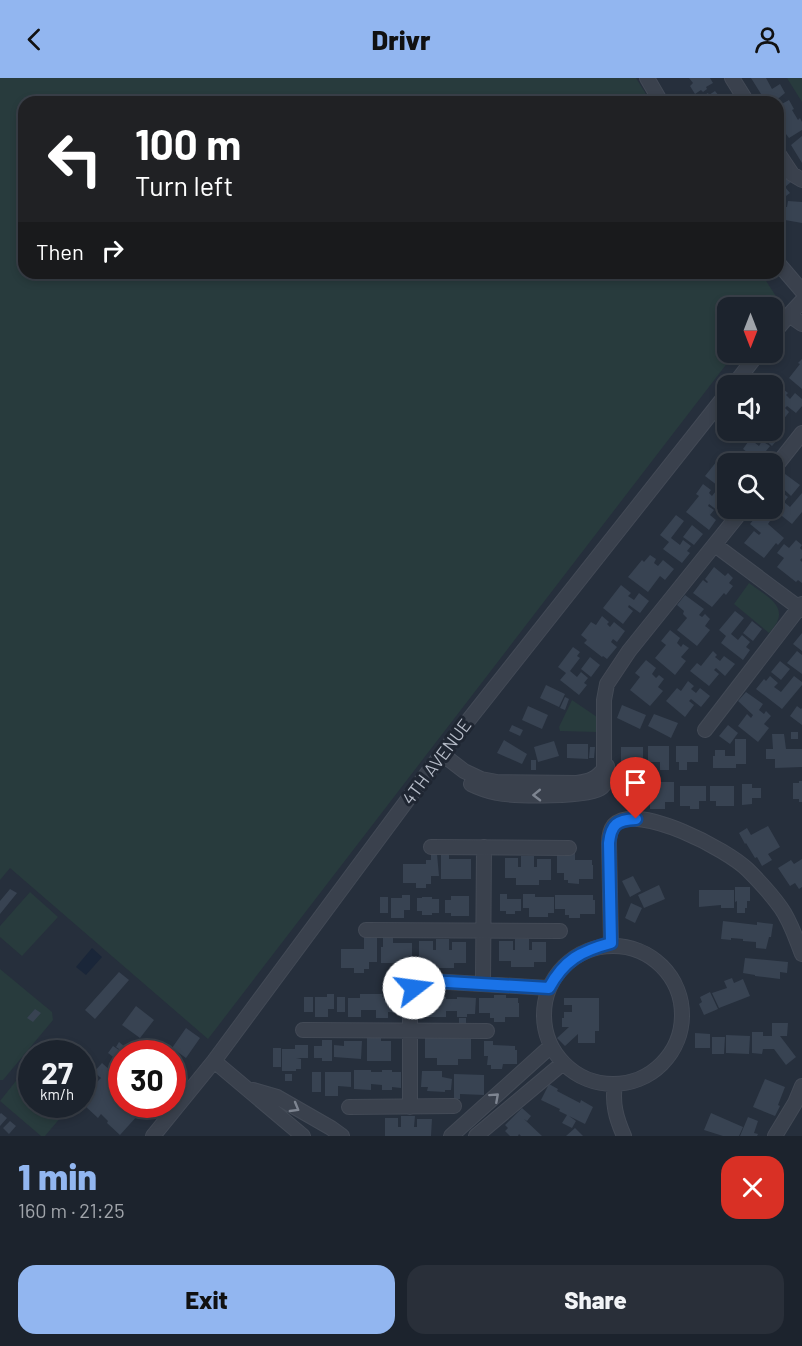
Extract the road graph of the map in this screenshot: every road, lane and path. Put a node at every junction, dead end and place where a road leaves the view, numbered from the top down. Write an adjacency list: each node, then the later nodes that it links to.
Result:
1 (647, 78): 3 (street)
2 (732, 78): 4 (street)
3 (658, 96)
4 (743, 96)
5 (784, 162): 6 (street)
6 (802, 180)
7 (784, 270): 8 (street)
8 (802, 291)
9 (802, 301): 10 (street)
10 (789, 315): 11 (street); 12 (street)
11 (783, 322)
12 (802, 324)
13 (751, 363): 14 (street)
14 (741, 375)
15 (717, 406): 22 (street, 4TH AVENUE)
16 (802, 433): 17 (street)
17 (783, 457)
18 (735, 519): 19 (street)
19 (715, 545): 20 (street); 22 (street)
20 (801, 608): 21 (street)
21 (705, 730)
22 (440, 757): 37 (street, 4TH AVENUE)
23 (431, 847): 24 (street)
24 (483, 847): 25 (street); 27 (street)
25 (569, 848)
26 (366, 930): 27 (street)
27 (483, 931): 28 (street); 31 (street)
28 (560, 931)
29 (611, 943): 30 (street); 32 (street); 39 (street)
30 (802, 954)
31 (483, 983): 32 (street); 34 (street)
32 (549, 988): 36 (street)
33 (303, 1030): 34 (street)
34 (410, 1030): 35 (street); 44 (street)
35 (487, 1031)
36 (551, 1046): 38 (street); 48 (street, one-way to 36)
37 (214, 1061): 41 (street); 45 (street, 4TH AVENUE)
38 (563, 1063): 39 (street); 49 (street)
39 (615, 1084): 50 (street)
40 (802, 1086): 51 (street)
41 (245, 1087): 46 (street); 47 (street, one-way to 47)
42 (454, 1106): 44 (street)
43 (349, 1107): 44 (street)
44 (410, 1107)
45 (153, 1136)
46 (303, 1136)
47 (342, 1136)
48 (451, 1136)
49 (476, 1136)
50 (624, 1136)
51 (775, 1136)

